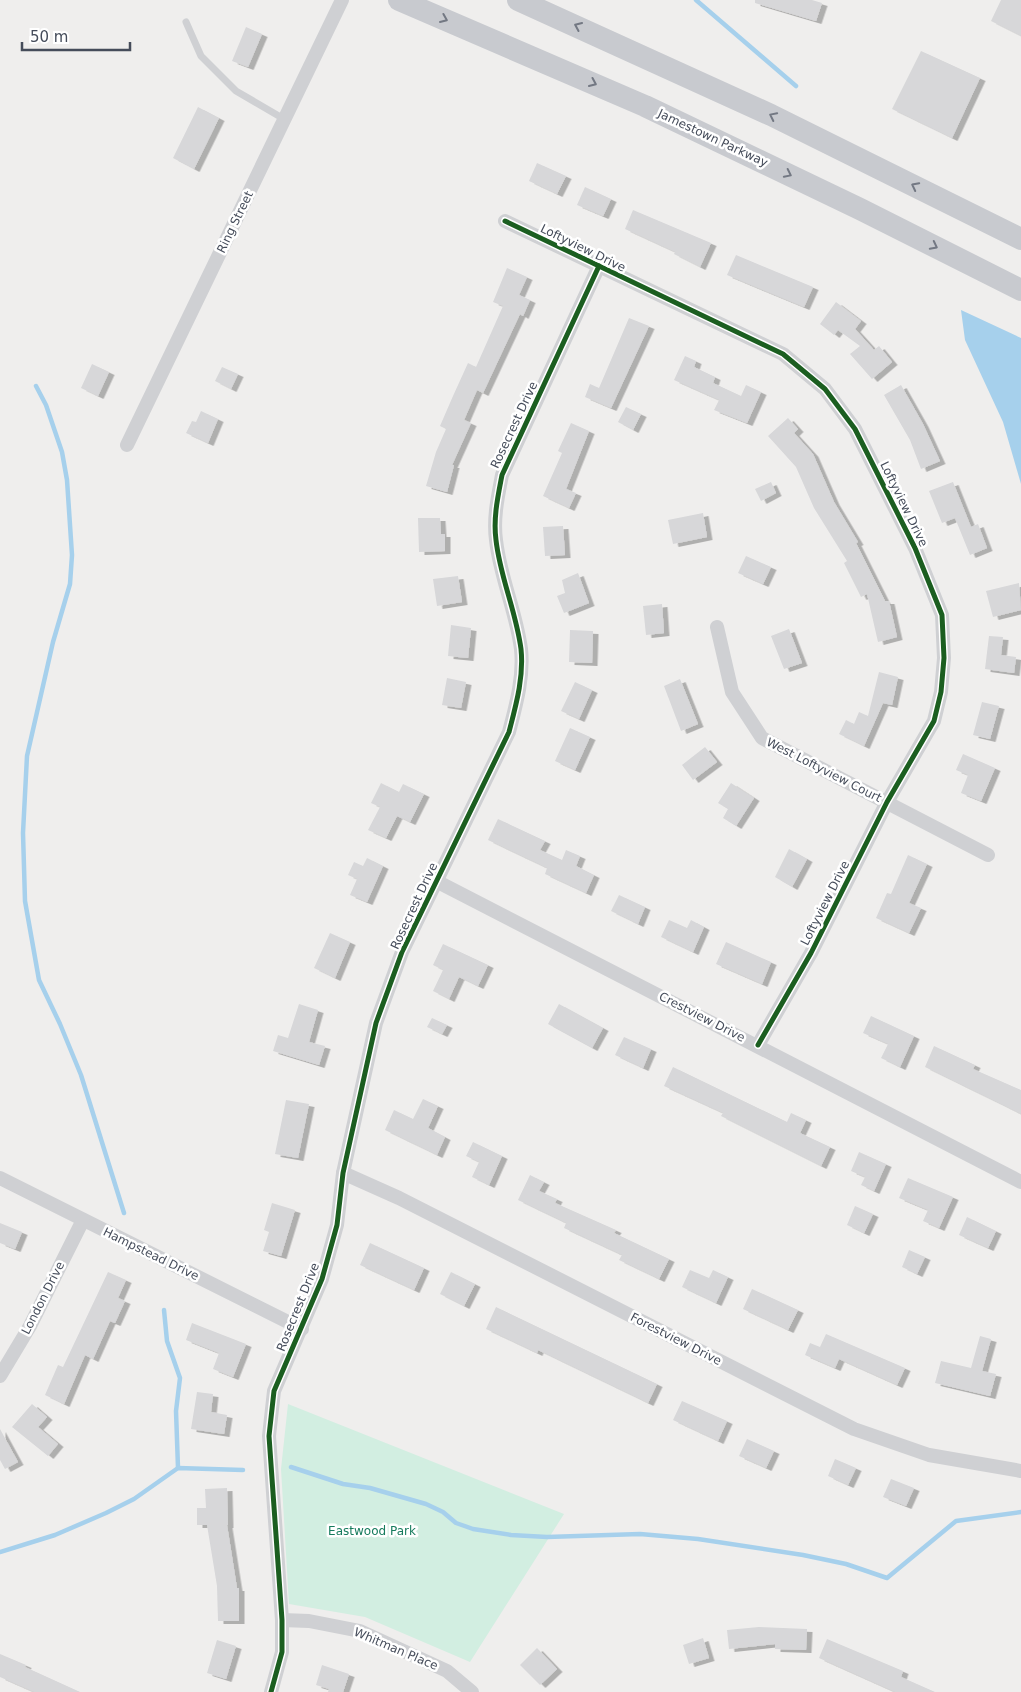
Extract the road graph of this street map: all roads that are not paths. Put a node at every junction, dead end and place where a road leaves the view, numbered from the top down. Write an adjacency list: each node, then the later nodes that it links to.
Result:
1 (342, 0): 5 (street, Ring Street)
2 (399, 0): 9 (main road, Jamestown Parkway, one-way to 9)
3 (518, 0): 7 (main road, one-way to 3)
4 (186, 22): 5 (lane)
5 (284, 119): 10 (street, Ring Street)
6 (505, 221): 8 (street, Loftyview Drive)
7 (1021, 239)
8 (599, 266): 12 (street, Loftyview Drive); 14 (street, Rosecrest Drive)
9 (1021, 290)
10 (128, 445)
11 (717, 627): 12 (street, West Loftyview Court)
12 (887, 802): 13 (street, West Loftyview Court); 15 (street, Loftyview Drive)
13 (988, 855)
14 (436, 881): 15 (street, Crestview Drive); 16 (street, Rosecrest Drive)
15 (758, 1045): 18 (street, Crestview Drive)
16 (343, 1173): 20 (street, Rosecrest Drive); 22 (street, Forestview Drive)
17 (0, 1178): 19 (street, Hampstead Drive)
18 (1021, 1182)
19 (82, 1220): 20 (street, Hampstead Drive); 21 (street, London Drive)
20 (302, 1329): 23 (street, Rosecrest Drive)
21 (0, 1376)
22 (1021, 1472)
23 (282, 1620): 24 (street, Rosecrest Drive); 25 (street, Whitman Place)
24 (271, 1692)
25 (472, 1692)

